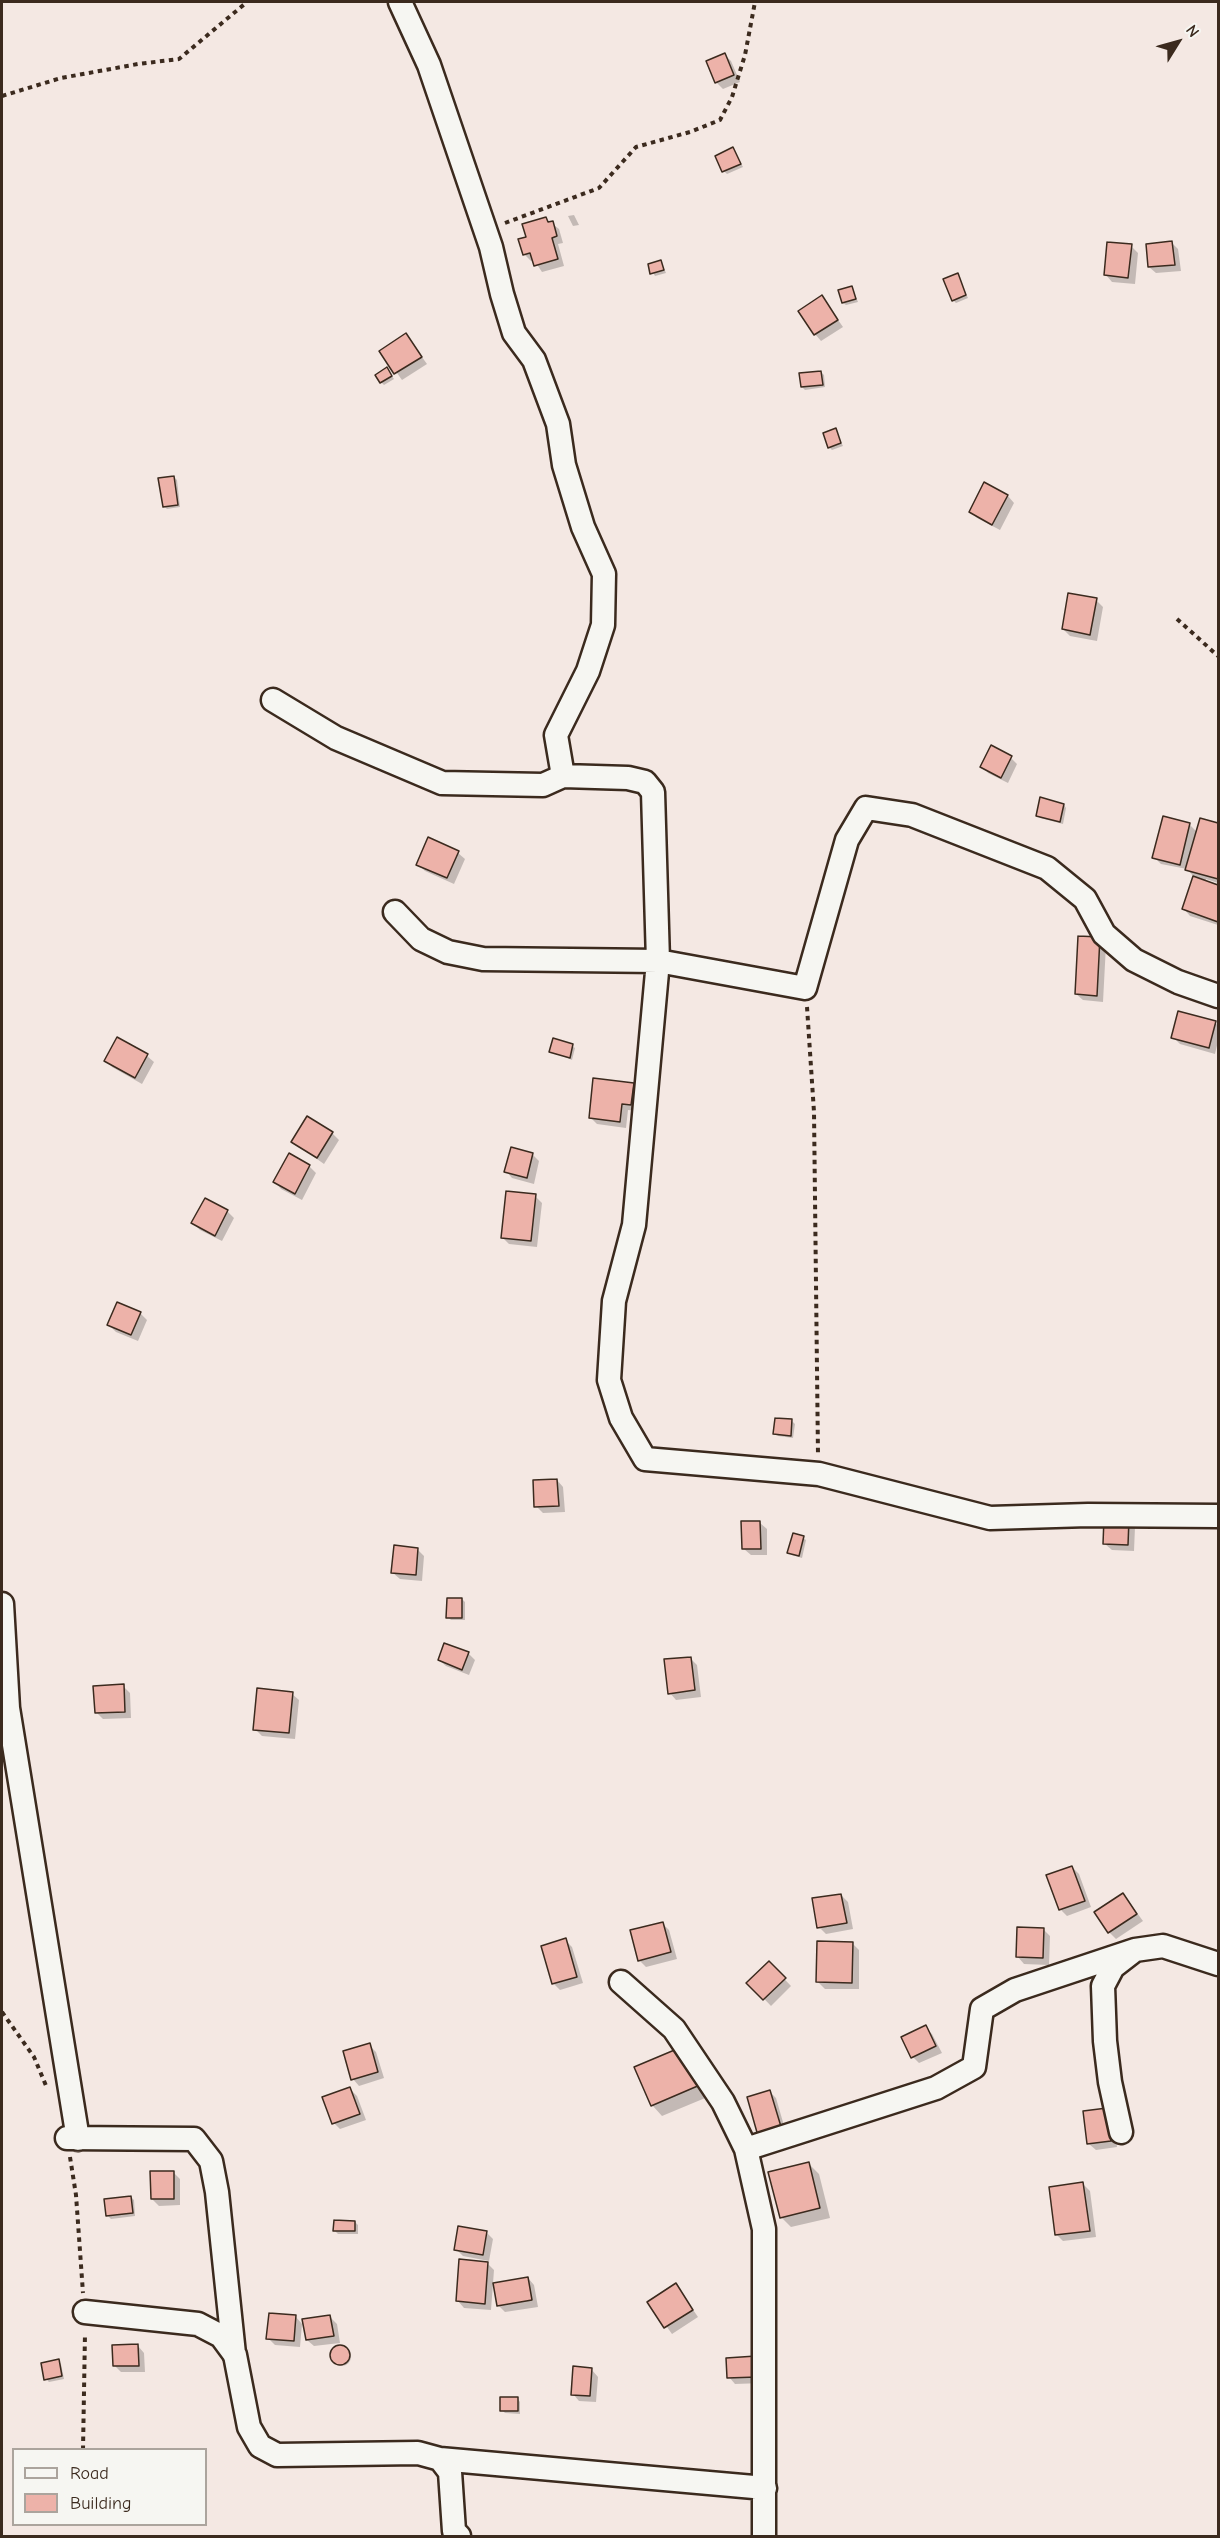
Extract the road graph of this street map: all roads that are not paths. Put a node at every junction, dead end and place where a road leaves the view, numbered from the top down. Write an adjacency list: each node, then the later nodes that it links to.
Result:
1 (400, 2): 3 (street)
2 (273, 700): 3 (street)
3 (563, 776): 5 (street)
4 (395, 912): 5 (street)
5 (658, 961): 6 (street); 7 (street)
6 (1218, 996)
7 (1218, 1516)
8 (2, 1604): 15 (street)
9 (1135, 1950): 10 (street); 12 (street); 13 (street)
10 (1218, 1964)
11 (621, 1982): 13 (street)
12 (1121, 2132)
13 (746, 2149): 17 (street)
14 (85, 2312): 15 (street)
15 (235, 2355): 16 (street)
16 (440, 2459): 17 (street); 18 (street)
17 (765, 2488): 19 (street)
18 (459, 2536)
19 (764, 2536)

